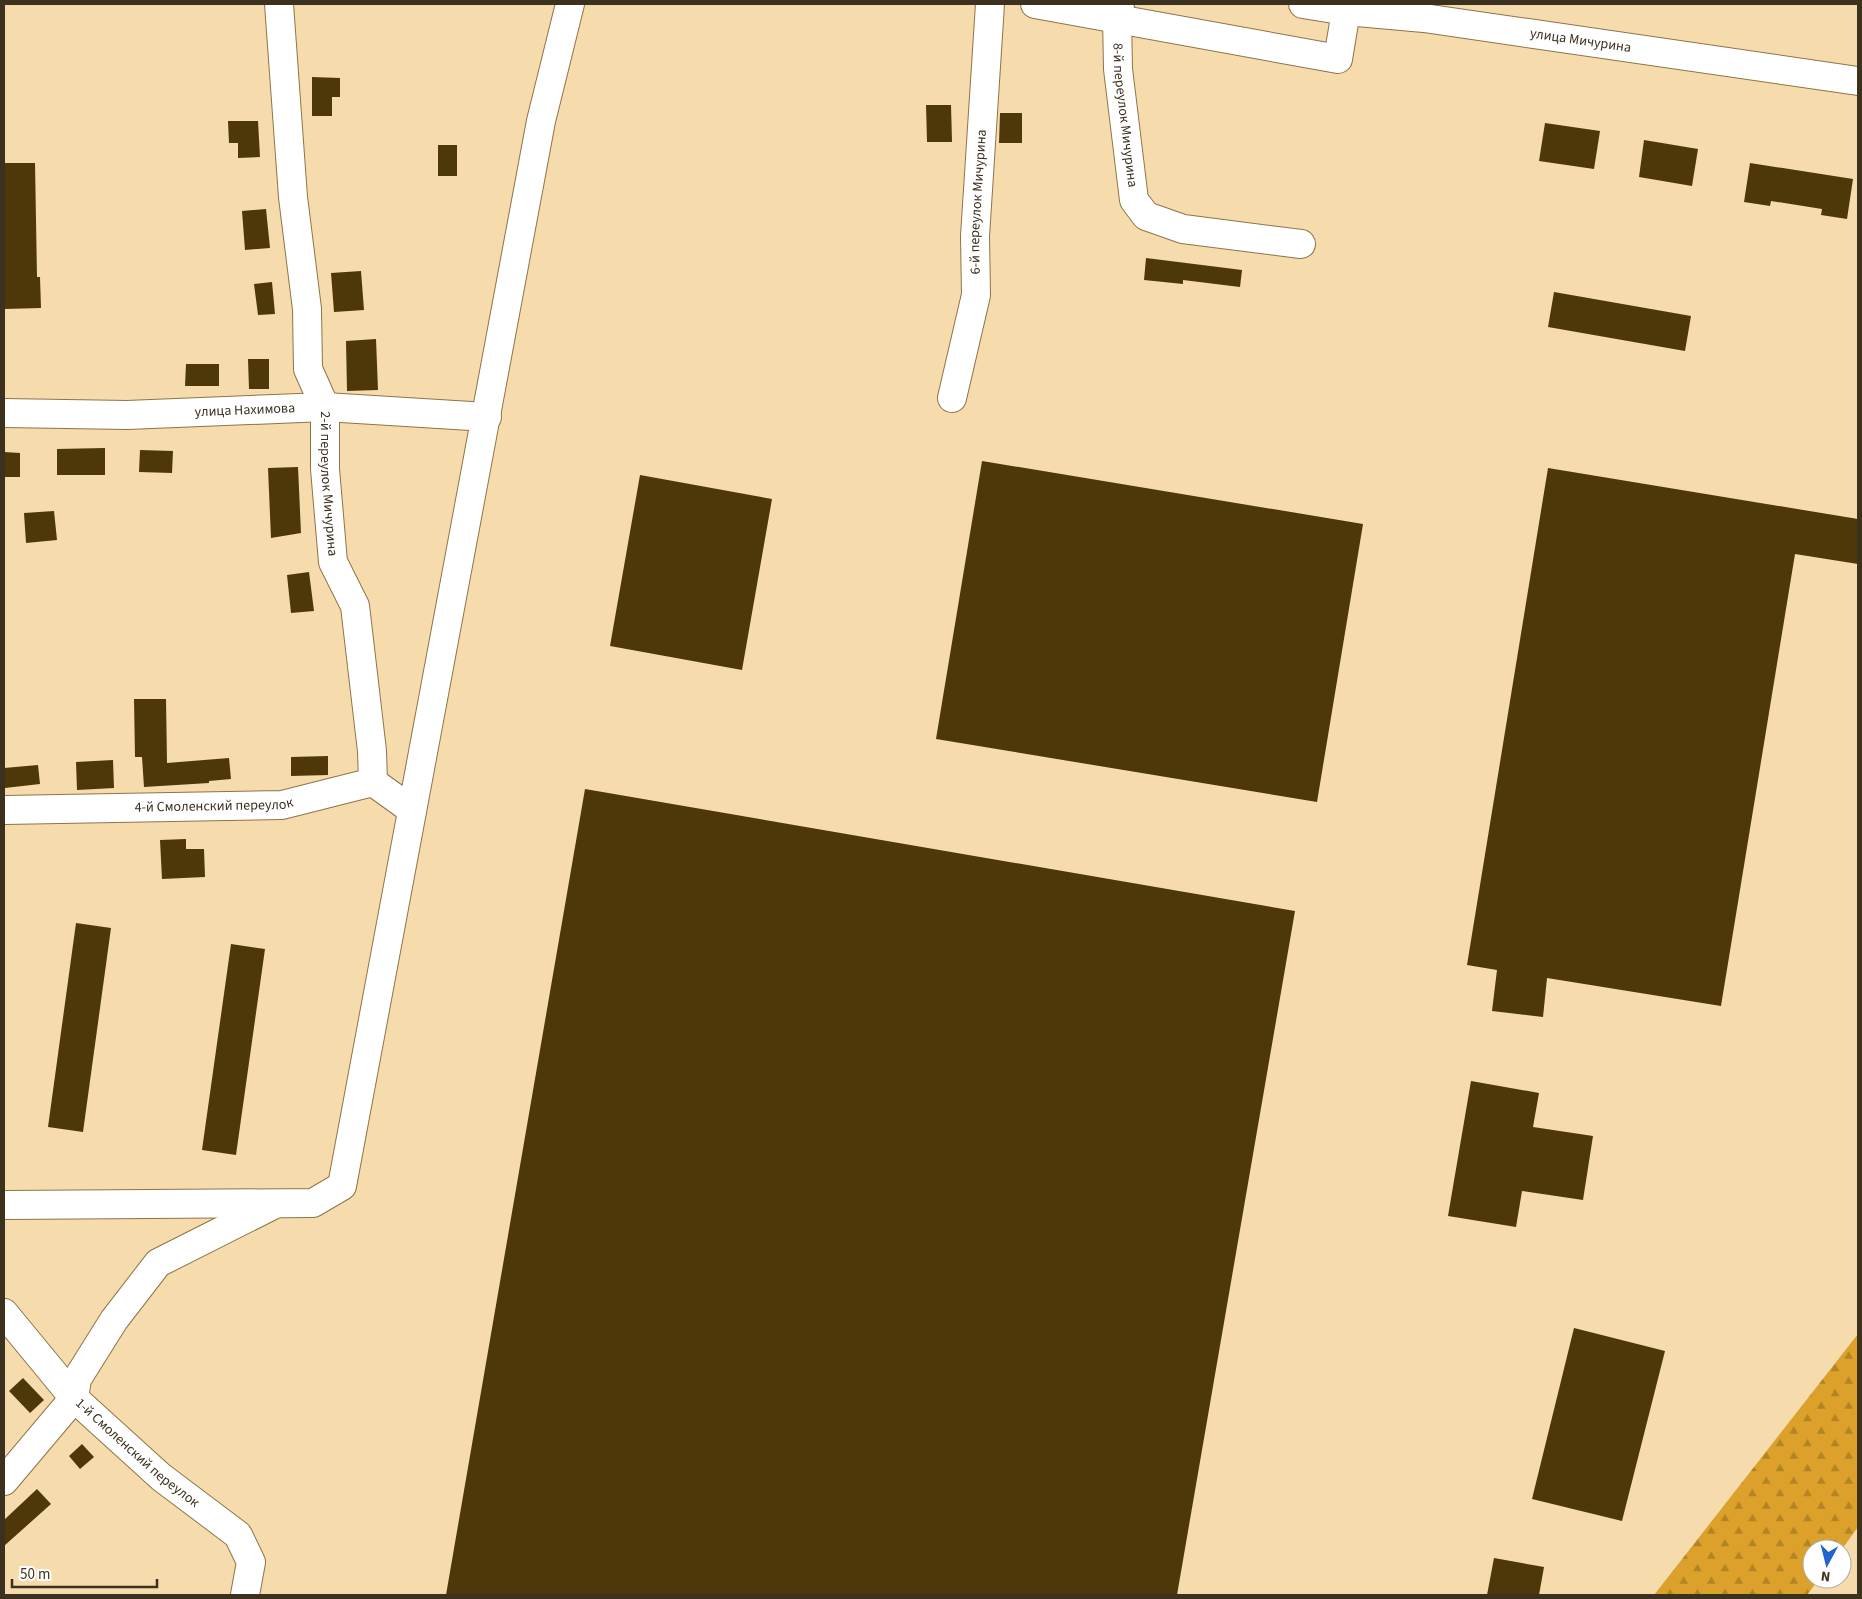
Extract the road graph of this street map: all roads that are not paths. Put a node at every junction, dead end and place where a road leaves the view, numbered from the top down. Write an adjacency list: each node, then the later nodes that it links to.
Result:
1 (279, 4): 12 (street, 2-й переулок Мичурина)
2 (570, 4): 14 (street)
3 (990, 4): 11 (street, 6-й переулок Мичурина)
4 (1035, 4): 6 (street)
5 (1303, 4): 7 (street, улица Мичурина)
6 (1118, 10): 7 (street); 10 (street, 8-й переулок Мичурина)
7 (1346, 11): 8 (street, улица Мичурина)
8 (1424, 11): 9 (street, улица Мичурина)
9 (1858, 81)
10 (1300, 244)
11 (952, 398)
12 (325, 407): 13 (street, улица Нахимова); 14 (street, улица Нахимова); 15 (street, 2-й переулок Мичурина)
13 (4, 413)
14 (487, 416): 17 (street)
15 (373, 782): 16 (street, 4-й Смоленский переулок); 17 (street)
16 (4, 810)
17 (412, 810): 18 (street)
18 (275, 1204): 19 (street); 21 (street)
19 (4, 1205)
20 (4, 1313): 21 (street, 1-й Смоленский переулок)
21 (74, 1398): 22 (street); 23 (street, 1-й Смоленский переулок)
22 (4, 1481)
23 (245, 1595)

